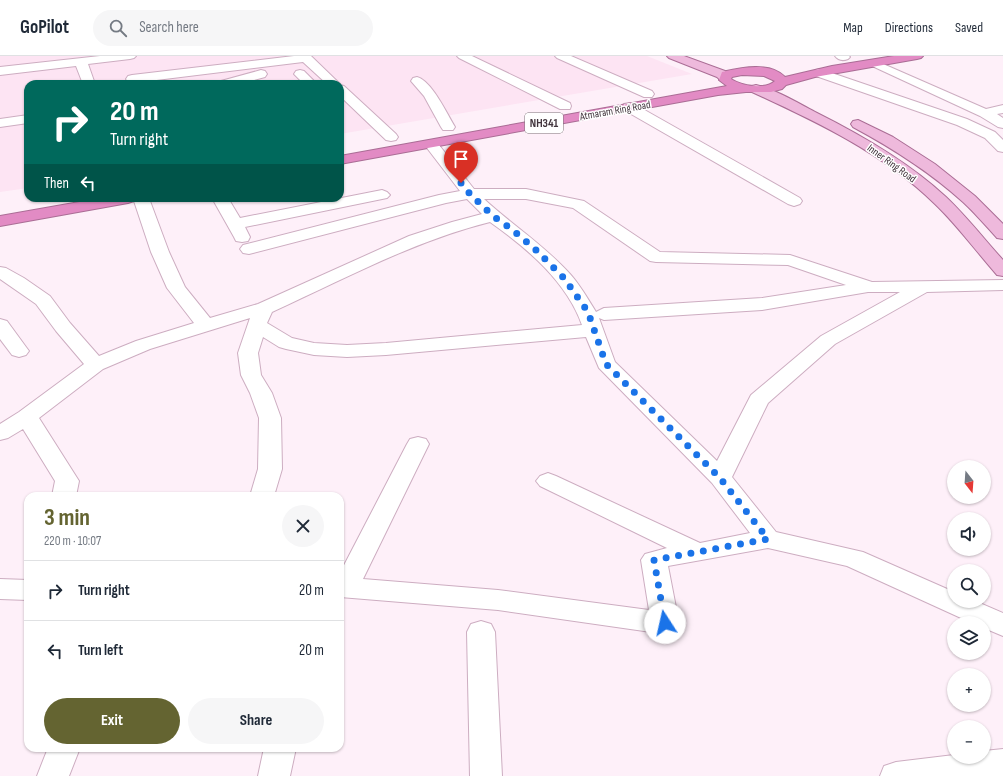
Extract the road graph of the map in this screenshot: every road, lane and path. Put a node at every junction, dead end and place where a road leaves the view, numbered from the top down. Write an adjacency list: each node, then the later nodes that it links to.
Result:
1 (463, 56): 27 (street)
2 (561, 56): 26 (street)
3 (673, 56): 15 (main road)
4 (703, 56): 11 (main road)
5 (917, 56): 8 (highway, NH341)
6 (125, 57): 9 (street); 17 (street)
7 (307, 58): 18 (street); 19 (street); 21 (street)
8 (876, 59): 12 (highway, NH341); 13 (highway, NH341); 31 (street)
9 (81, 62): 10 (street); 16 (street)
10 (0, 71)
11 (750, 71): 12 (highway, NH341); 15 (highway, NH341)
12 (766, 72): 23 (highway, NH341)
13 (820, 73): 23 (highway, NH341); 37 (street)
14 (300, 74): 20 (street)
15 (725, 79): 24 (highway, NH341); 26 (highway, Atmaram Ring Road / NH341)
16 (88, 80)
17 (132, 80)
18 (148, 80)
19 (238, 80)
20 (307, 80)
21 (330, 80)
22 (417, 81): 36 (street)
23 (782, 83): 24 (highway, NH341); 30 (main road)
24 (752, 89): 28 (highway, Atmaram Ring Road / NH341); 55 (main road, Inner Ring Road)
25 (344, 93): 38 (street)
26 (648, 94): 39 (highway, Atmaram Ring Road / NH341)
27 (565, 106)
28 (629, 107): 42 (highway, Atmaram Ring Road / NH341); 45 (street)
29 (1003, 108): 31 (street)
30 (833, 110)
31 (985, 113): 35 (street)
32 (846, 117): 54 (main road, Inner Ring Road)
33 (24, 120): 34 (street)
34 (0, 123)
35 (1003, 124)
36 (448, 127)
37 (996, 133): 41 (street)
38 (391, 137)
39 (344, 148)
40 (434, 148): 43 (street)
41 (1003, 148)
42 (344, 159)
43 (470, 194): 51 (street); 53 (street); 59 (street)
44 (382, 195): 53 (street)
45 (794, 201)
46 (40, 202): 50 (highway)
47 (117, 202): 52 (highway)
48 (136, 202): 63 (street)
49 (222, 202): 53 (street)
50 (0, 209)
51 (493, 216): 60 (street); 61 (street)
52 (0, 221)
53 (235, 224)
54 (1003, 234)
55 (1003, 271)
56 (0, 272): 65 (street)
57 (1003, 285): 58 (street)
58 (925, 286): 59 (street); 69 (street)
59 (870, 287): 61 (street)
60 (261, 316): 61 (street); 63 (street); 72 (street)
61 (599, 322): 69 (street)
62 (0, 325): 64 (street)
63 (206, 326): 65 (street)
64 (19, 351)
65 (96, 365): 66 (street)
66 (27, 417): 67 (street); 71 (street)
67 (0, 433)
68 (418, 444): 75 (street)
69 (720, 478): 73 (street)
70 (548, 481): 74 (street)
71 (65, 492)
72 (263, 492)
73 (768, 539): 74 (street); 79 (street)
74 (697, 552): 76 (street)
75 (344, 585)
76 (344, 587)
77 (0, 589): 78 (street)
78 (24, 590)
79 (1003, 625)
80 (481, 632): 86 (street)
81 (62, 752): 84 (street)
82 (279, 752): 85 (street)
83 (1003, 763): 87 (street)
84 (53, 776)
85 (274, 776)
86 (486, 776)
87 (896, 776)

